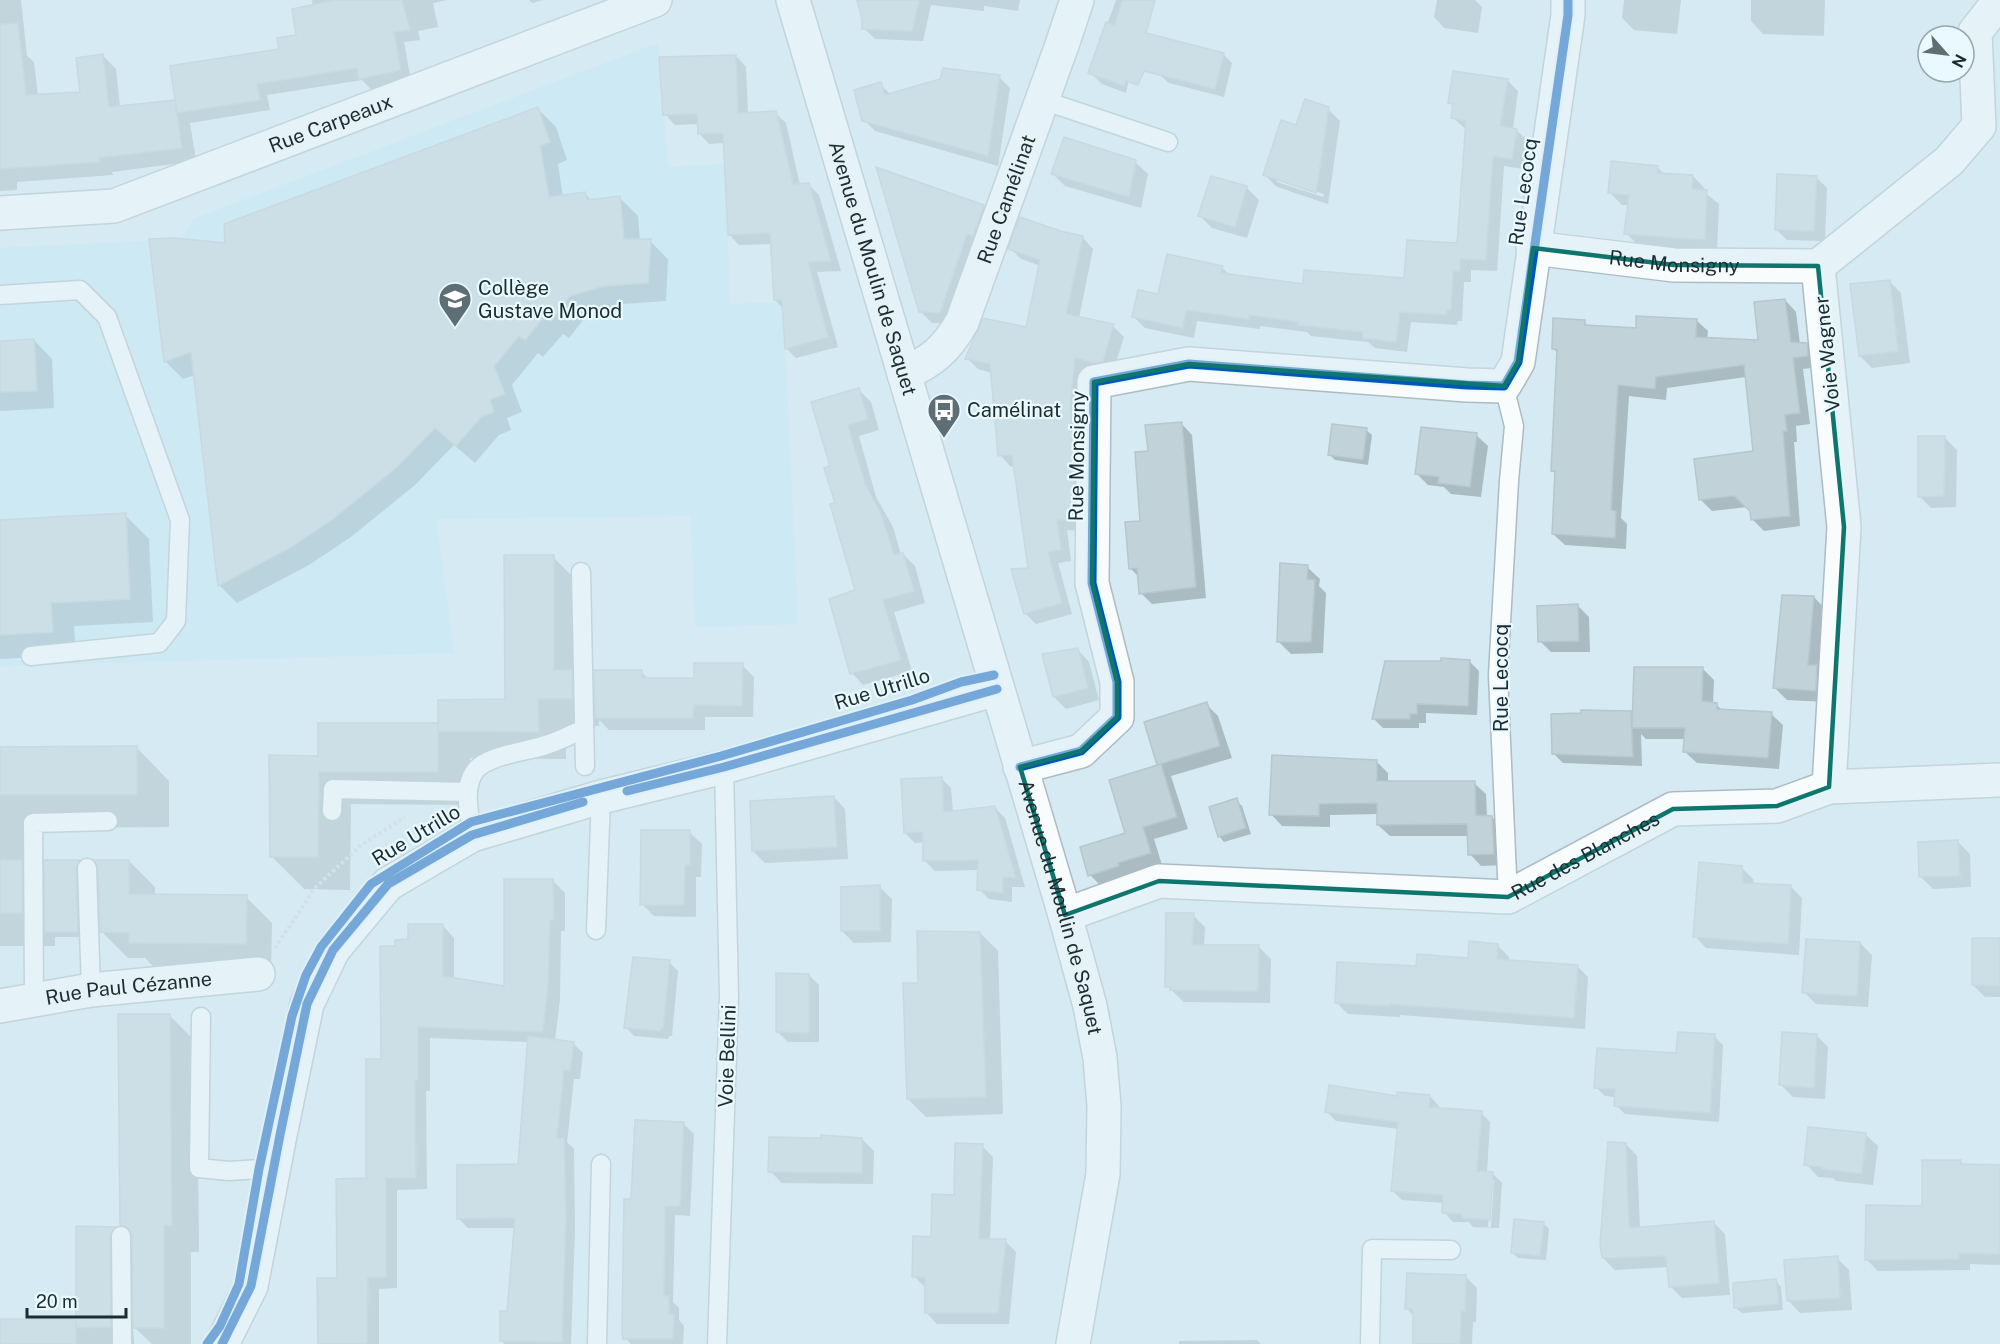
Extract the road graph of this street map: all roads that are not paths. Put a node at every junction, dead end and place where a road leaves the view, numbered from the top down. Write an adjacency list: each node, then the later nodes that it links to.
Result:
1 (654, 0): 8 (street, Rue Carpeaux)
2 (793, 0): 12 (street, Avenue du Moulin de Saquet)
3 (1077, 0): 6 (street, Rue Camélinat)
4 (1568, 0): 9 (street, Rue Lecocq)
5 (2000, 3): 10 (street)
6 (1042, 100): 7 (lane); 12 (street, Rue Camélinat)
7 (1168, 142)
8 (0, 213)
9 (1533, 248): 10 (street, Rue Monsigny); 13 (street, Rue Lecocq)
10 (1818, 266): 22 (street, Voie Wagner)
11 (0, 295): 15 (lane)
12 (904, 374): 16 (street, Avenue du Moulin de Saquet)
13 (1504, 386): 20 (street, Rue Monsigny); 29 (lane, Rue Lecocq)
14 (580, 572): 17 (lane)
15 (31, 656)
16 (998, 689): 19 (street, Rue Utrillo); 20 (street, Avenue du Moulin de Saquet)
17 (584, 729): 18 (lane); 23 (lane)
18 (585, 766)
19 (724, 767): 24 (street, Rue Utrillo); 44 (lane, Voie Bellini)
20 (1020, 767): 30 (street, Avenue du Moulin de Saquet)
21 (2000, 780): 22 (street, Rue des Blanches)
22 (1829, 787): 29 (street, Rue des Blanches)
23 (468, 792): 25 (lane); 27 (lane)
24 (602, 797): 27 (street, Rue Utrillo); 31 (lane)
25 (332, 811)
26 (108, 821): 34 (lane)
27 (472, 835): 38 (street, Rue Utrillo)
28 (87, 868): 33 (lane)
29 (1508, 897): 30 (street, Rue des Blanches)
30 (1065, 915): 45 (street, Avenue du Moulin de Saquet)
31 (596, 930)
32 (258, 974): 33 (street, Rue Paul Cézanne)
33 (91, 990): 34 (street, Rue Paul Cézanne)
34 (34, 1000): 35 (street, Rue Paul Cézanne)
35 (0, 1006)
36 (201, 1017): 38 (lane)
37 (601, 1164): 43 (lane)
38 (273, 1171): 42 (street, Rue Utrillo)
39 (121, 1236): 41 (lane)
40 (1451, 1250): 46 (lane)
41 (122, 1344)
42 (222, 1344)
43 (597, 1344)
44 (717, 1344)
45 (1073, 1344)
46 (1370, 1344)

